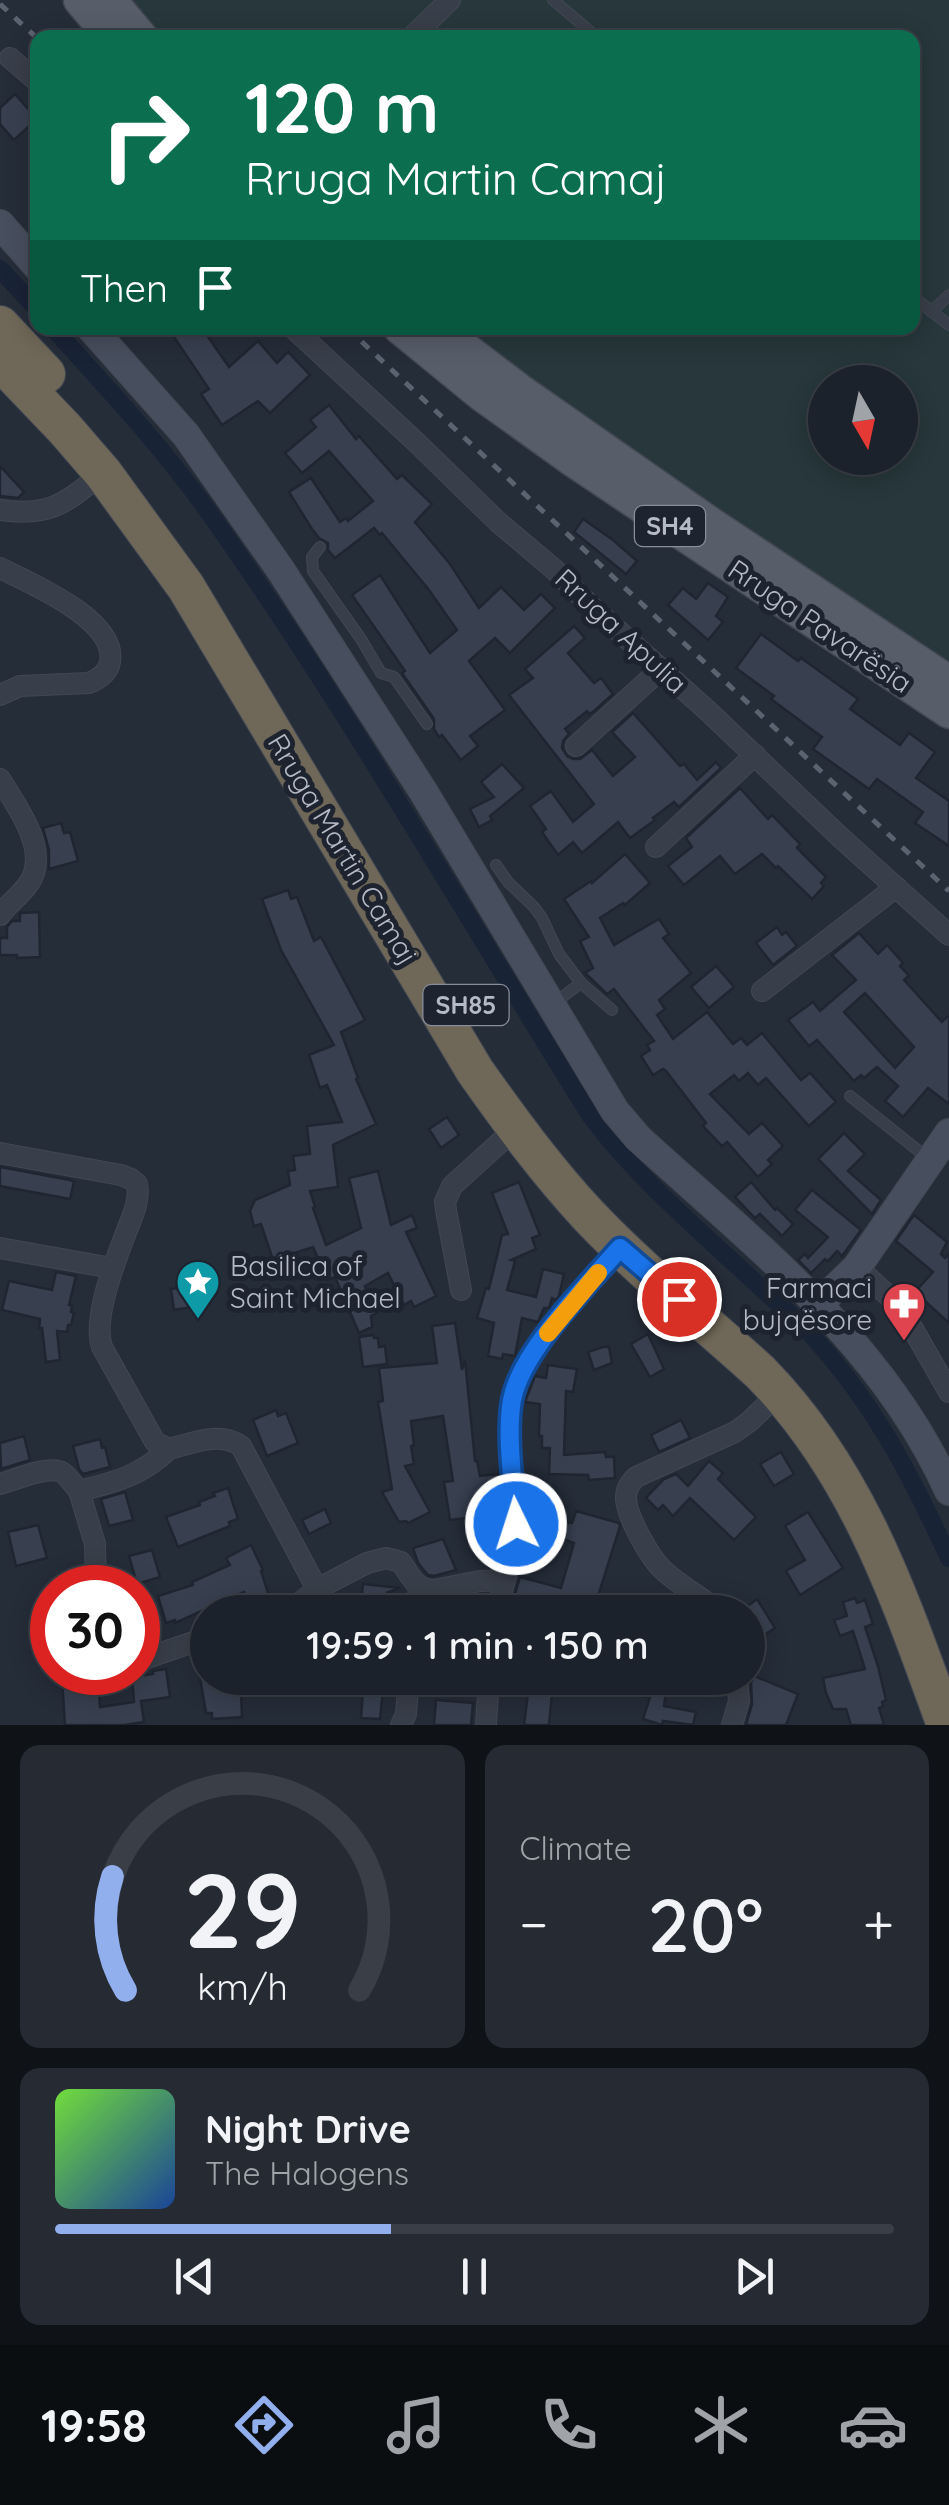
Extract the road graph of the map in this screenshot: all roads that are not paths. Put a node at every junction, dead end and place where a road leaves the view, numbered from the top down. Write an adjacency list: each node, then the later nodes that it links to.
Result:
1 (80, 0): 5 (main road)
2 (110, 0): 6 (main road)
3 (450, 0): 7 (street)
4 (552, 0): 8 (lane)
5 (105, 30)
6 (135, 30)
7 (419, 30)
8 (588, 30)
9 (10, 58): 10 (street)
10 (30, 75)
11 (0, 224): 12 (street)
12 (30, 258)
13 (949, 295): 15 (lane)
14 (920, 302): 15 (lane)
15 (932, 312): 16 (lane)
16 (949, 325)
17 (0, 326): 72 (highway, Rruga Martin Camaj / SH85)
18 (98, 335): 28 (street)
19 (301, 335): 27 (street, Rruga Apulia)
20 (408, 335): 31 (main road, Rruga Pavarësia / SH4)
21 (447, 335): 29 (main road, Rruga Pavarësia / SH4)
22 (0, 361): 23 (highway, Rruga Martin Camaj / SH85)
23 (103, 474): 24 (street); 46 (highway, Rruga Martin Camaj / SH85)
24 (0, 510)
25 (320, 547): 28 (lane)
26 (0, 568): 30 (street)
27 (661, 668): 33 (street); 34 (street, Rruga Apulia)
28 (369, 681): 32 (lane); 43 (street)
29 (949, 682)
30 (0, 694)
31 (949, 712)
32 (427, 724)
33 (576, 746)
34 (754, 755): 36 (street); 38 (street, Rruga Apulia)
35 (0, 780): 39 (street)
36 (656, 846)
37 (496, 865): 41 (lane)
38 (896, 887): 40 (street, Rruga Apulia); 42 (street)
39 (0, 914)
40 (949, 935)
41 (581, 983): 43 (lane); 44 (lane)
42 (762, 991)
43 (552, 1004): 55 (street)
44 (612, 1010)
45 (850, 1096): 49 (lane)
46 (515, 1129): 51 (highway, Rruga Martin Camaj / SH85); 54 (street)
47 (949, 1133): 49 (street)
48 (0, 1153): 53 (street)
49 (930, 1160): 52 (street)
50 (0, 1248): 53 (street)
51 (620, 1248): 56 (highway, Rruga Martin Camaj / SH85); 63 (street)
52 (858, 1267): 55 (street); 57 (street)
53 (112, 1268): 58 (street)
54 (461, 1290)
55 (819, 1304): 61 (street)
56 (780, 1392): 69 (street); 79 (highway, Rruga Martin Camaj / SH85)
57 (949, 1392)
58 (169, 1449): 60 (street); 65 (street)
59 (0, 1484): 60 (street)
60 (79, 1491): 62 (street)
61 (949, 1491)
62 (95, 1565)
63 (504, 1580): 64 (street); 68 (street)
64 (419, 1588): 65 (street); 67 (street)
65 (317, 1589): 66 (street)
66 (310, 1595)
67 (418, 1595)
68 (500, 1595)
69 (696, 1595)
70 (190, 1643): 71 (street)
71 (160, 1654)
72 (949, 1662)
73 (408, 1695): 76 (street)
74 (488, 1695): 77 (street)
75 (739, 1695): 78 (street)
76 (400, 1725)
77 (486, 1725)
78 (732, 1725)
79 (946, 1725)

